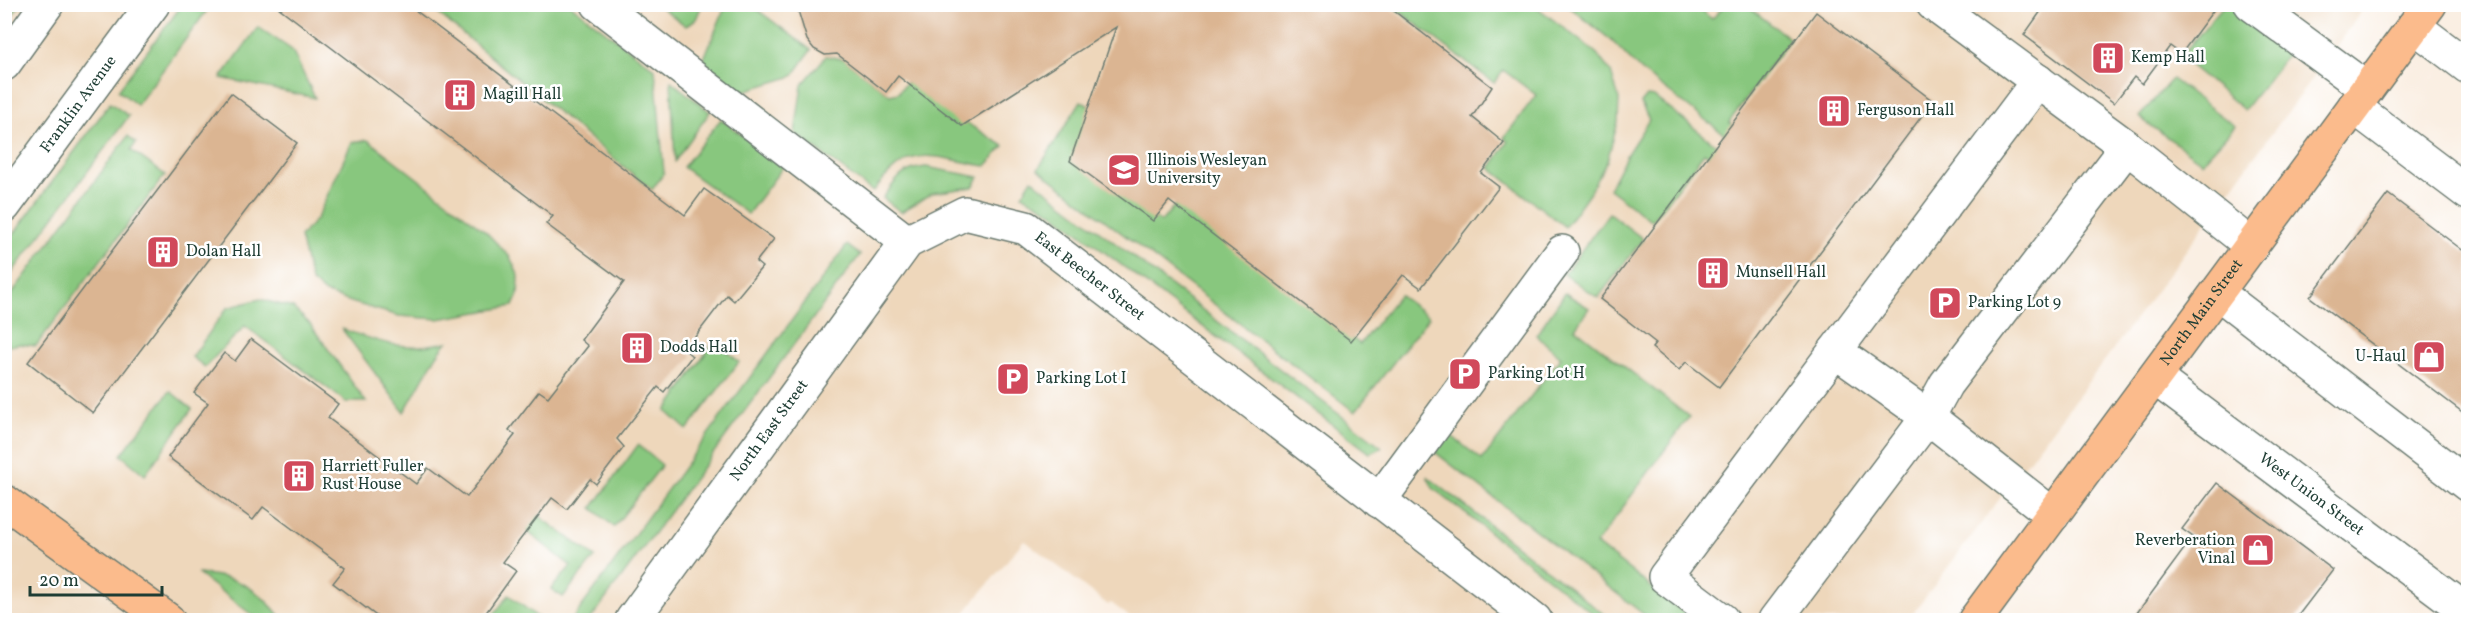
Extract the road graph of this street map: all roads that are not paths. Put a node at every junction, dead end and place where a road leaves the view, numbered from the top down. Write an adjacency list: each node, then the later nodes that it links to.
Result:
1 (47, 4): 7 (street)
2 (153, 4): 13 (street, Franklin Avenue)
3 (598, 4): 14 (street)
4 (1933, 4): 9 (street)
5 (2251, 4): 10 (street)
6 (2422, 15): 8 (street); 10 (main road, North Main Street)
7 (4, 64)
8 (2469, 68)
9 (2038, 81): 11 (street); 18 (street)
10 (2361, 98): 12 (street); 15 (main road, North Main Street)
11 (2127, 147): 15 (street); 20 (street)
12 (2469, 193)
13 (4, 206)
14 (907, 242): 23 (street, East Beecher Street); 26 (street, North East Street)
15 (2252, 246): 17 (main road, North Main Street)
16 (1562, 252): 23 (street)
17 (2218, 293): 19 (main road, North Main Street); 21 (street)
18 (1835, 351): 20 (street); 29 (street)
19 (2155, 378): 24 (main road, North Main Street); 25 (street, West Union Street)
20 (1928, 417): 24 (street); 30 (street)
21 (2469, 484)
22 (4, 501): 27 (main road)
23 (1379, 501): 28 (street, East Beecher Street)
24 (2053, 515): 31 (main road, North Main Street)
25 (2469, 612)
26 (638, 618)
27 (168, 621)
28 (1535, 621)
29 (1722, 621)
30 (1775, 621)
31 (1975, 621)

